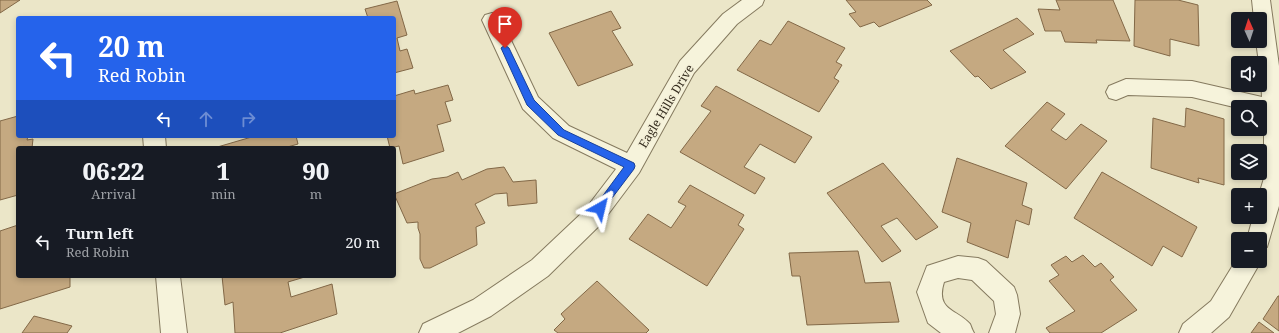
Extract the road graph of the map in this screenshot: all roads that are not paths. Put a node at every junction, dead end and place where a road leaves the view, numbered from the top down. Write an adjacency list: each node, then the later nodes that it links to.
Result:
1 (755, 0): 6 (street, Eagle Hills Drive)
2 (1261, 0): 5 (street)
3 (492, 20): 6 (street)
4 (1116, 92): 5 (street)
5 (1274, 108): 7 (street)
6 (631, 166): 11 (street, Eagle Hills Drive)
7 (1261, 232)
8 (1244, 268): 14 (street)
9 (168, 278): 10 (street)
10 (174, 333)
11 (432, 333)
12 (961, 333): 13 (street)
13 (1002, 333)
14 (1192, 333)

